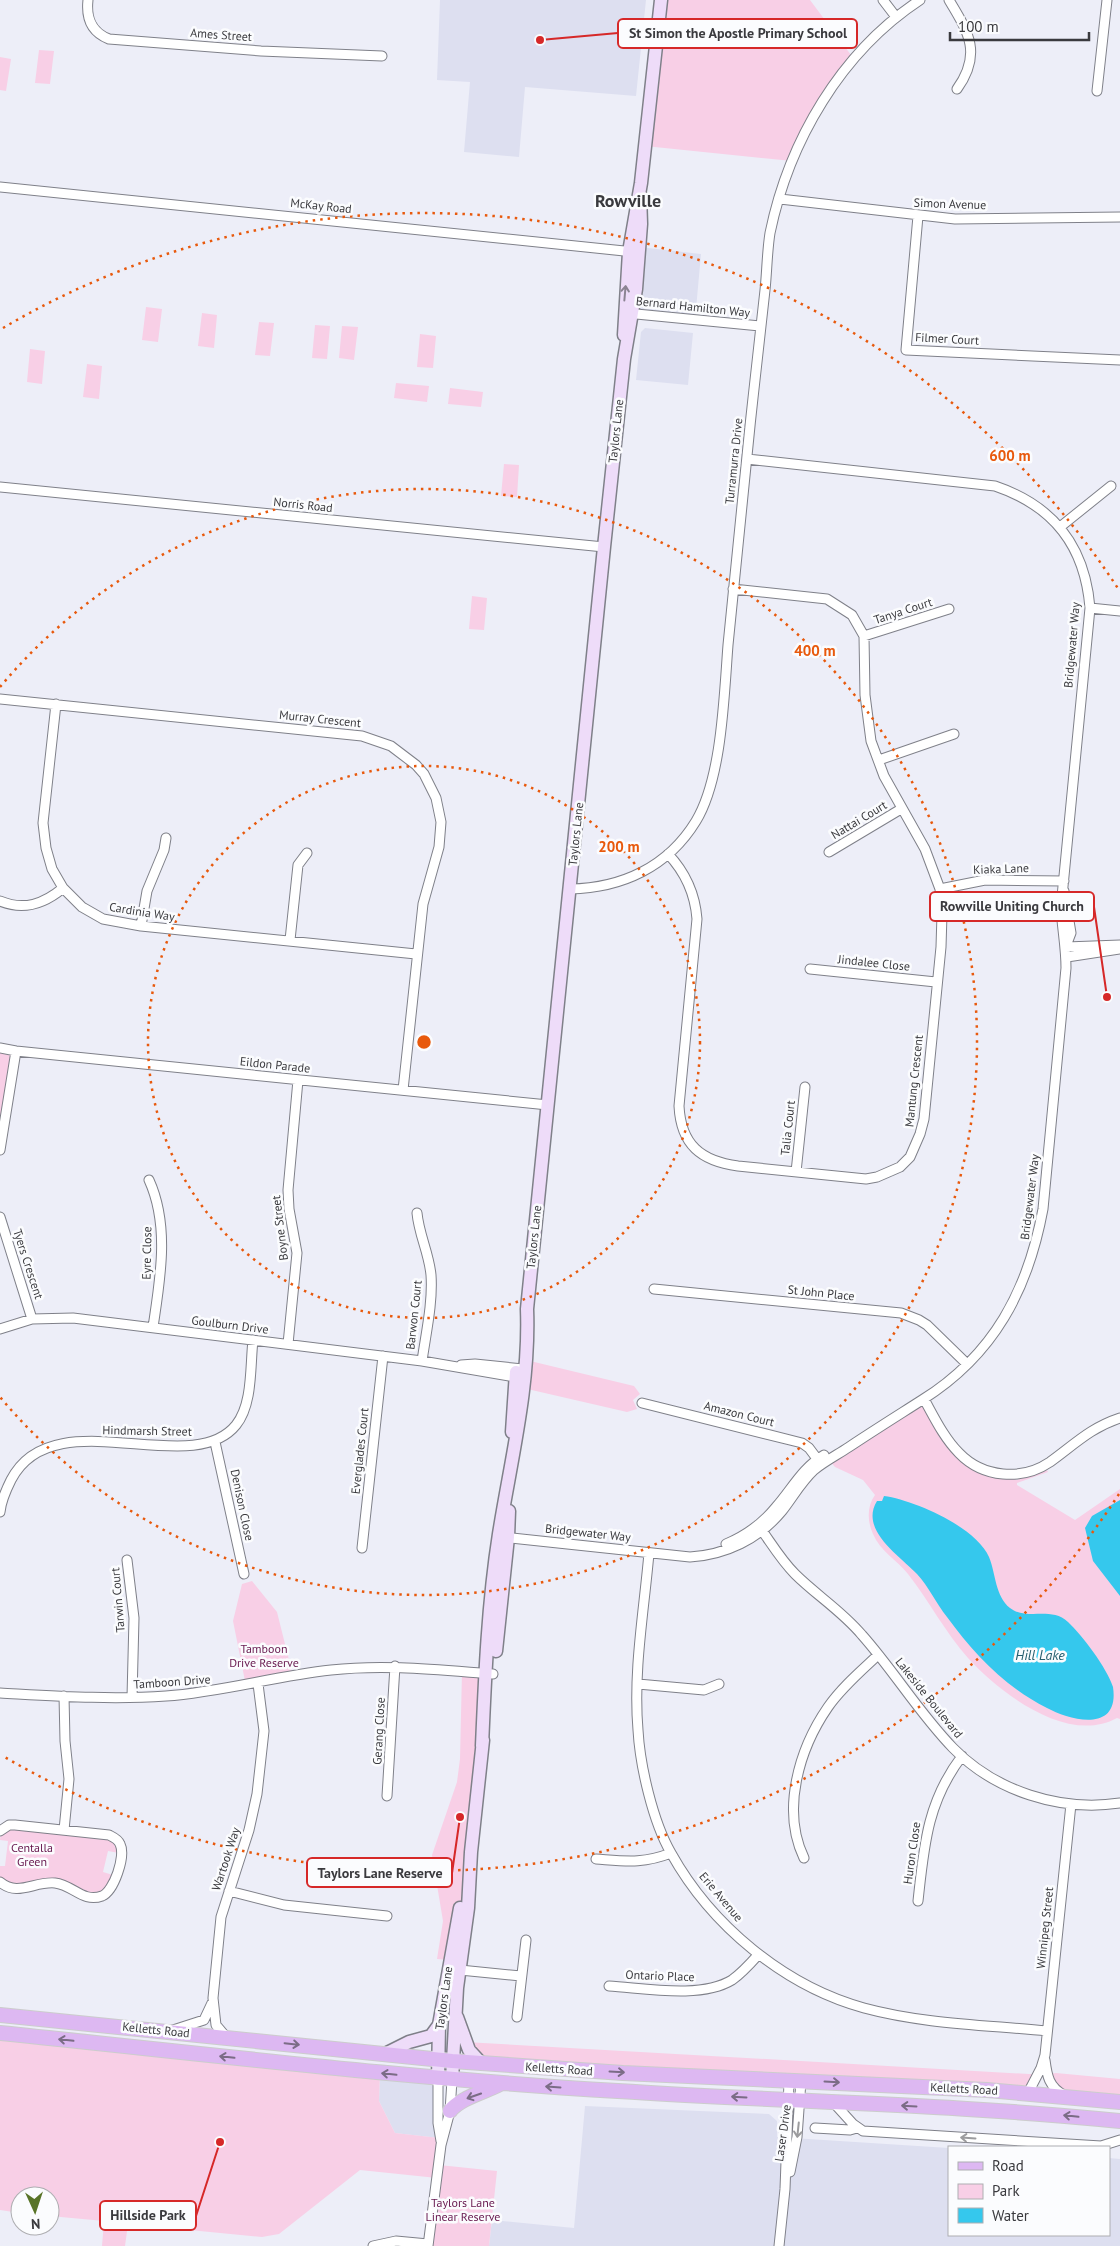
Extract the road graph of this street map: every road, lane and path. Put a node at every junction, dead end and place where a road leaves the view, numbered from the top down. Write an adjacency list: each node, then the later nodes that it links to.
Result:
1 (88, 0): 8 (street, Ames Street)
2 (661, 0): 15 (main road, Taylors Lane)
3 (883, 0): 7 (street)
4 (920, 0): 7 (street, Turramurra Drive)
5 (949, 0): 9 (street)
6 (1107, 0): 10 (street)
7 (896, 17): 12 (street, Turramurra Drive)
8 (382, 56)
9 (957, 89)
10 (1097, 91)
11 (0, 187): 15 (street, McKay Road)
12 (780, 199): 13 (street, Simon Avenue); 17 (street, Turramurra Drive)
13 (918, 216): 14 (street, Simon Avenue); 18 (street, Filmer Court)
14 (1120, 217)
15 (634, 252): 16 (main road, Taylors Lane)
16 (628, 314): 17 (street, Bernard Hamilton Way); 23 (main road, Taylors Lane)
17 (760, 326): 19 (street, Turramurra Drive)
18 (1120, 360)
19 (747, 459): 22 (street, Bridgewater Way); 24 (street, Turramurra Drive)
20 (1111, 486): 22 (street)
21 (0, 487): 23 (street, Norris Road)
22 (1060, 527): 25 (street, Bridgewater Way)
23 (604, 547): 40 (main road, Taylors Lane)
24 (734, 589): 28 (street, Mantung Crescent); 37 (street, Turramurra Drive)
25 (1090, 608): 27 (street); 38 (street, Bridgewater Way)
26 (949, 609): 28 (street, Tanya Court)
27 (1120, 611)
28 (864, 636): 32 (street, Mantung Crescent)
29 (0, 698): 30 (street, Murray Crescent)
30 (56, 704): 39 (street, Cardinia Way); 48 (street, Murray Crescent)
31 (954, 734): 32 (street)
32 (878, 760): 33 (street, Mantung Crescent)
33 (901, 809): 36 (street, Nattai Court); 41 (street, Mantung Crescent)
34 (166, 838): 43 (street)
35 (307, 852): 44 (street)
36 (829, 852)
37 (668, 854): 40 (street, Turramurra Drive); 59 (street, Mantung Crescent)
38 (1063, 885): 41 (street, Kiaka Lane); 46 (street, Bridgewater Way)
39 (62, 888): 42 (street); 43 (street, Cardinia Way)
40 (570, 889): 57 (main road, Taylors Lane)
41 (940, 889): 51 (street, Mantung Crescent)
42 (0, 901)
43 (140, 926): 44 (street, Cardinia Way)
44 (290, 940): 48 (street, Cardinia Way)
45 (1120, 944): 46 (street)
46 (1066, 947): 49 (street, Bridgewater Way)
47 (1120, 949): 49 (street)
48 (416, 954): 56 (street, Murray Crescent)
49 (1066, 957): 71 (street, Bridgewater Way)
50 (810, 969): 51 (street, Jindalee Close)
51 (936, 982): 59 (street, Mantung Crescent)
52 (0, 1048): 53 (street, Eildon Parade)
53 (16, 1051): 54 (street, Eildon Parade); 58 (street)
54 (298, 1080): 56 (street, Eildon Parade); 68 (street, Boyne Street)
55 (805, 1087): 59 (street, Talia Court)
56 (403, 1090): 57 (street, Eildon Parade)
57 (548, 1105): 72 (main road, Taylors Lane)
58 (0, 1150)
59 (796, 1172)
60 (149, 1180): 65 (street, Eyre Close)
61 (417, 1213): 70 (street, Barwon Court)
62 (0, 1217): 64 (street, Tyers Crescent)
63 (654, 1289): 71 (street, St John Place)
64 (32, 1319): 65 (street, Goulburn Drive); 66 (street, Goulburn Drive)
65 (153, 1328): 67 (street, Goulburn Drive)
66 (0, 1329)
67 (253, 1340): 68 (street, Goulburn Drive); 76 (street)
68 (288, 1344): 69 (street, Goulburn Drive)
69 (383, 1356): 70 (street, Goulburn Drive); 81 (street, Everglades Court)
70 (422, 1360): 72 (street, Goulburn Drive)
71 (967, 1364): 73 (street, Bridgewater Way)
72 (520, 1373): 80 (main road, Taylors Lane)
73 (924, 1399): 75 (street); 77 (street, Bridgewater Way)
74 (642, 1403): 77 (street, Amazon Court)
75 (1120, 1418)
76 (215, 1442): 78 (street, Hindmarsh Street); 84 (street, Denison Close)
77 (819, 1462): 79 (street, Bridgewater Way)
78 (0, 1512)
79 (759, 1528): 82 (street, Bridgewater Way); 85 (street, Lakeside Boulevard)
80 (504, 1537): 82 (street, Bridgewater Way); 87 (main road, Taylors Lane)
81 (362, 1548)
82 (649, 1553): 89 (street, Erie Avenue)
83 (127, 1560): 93 (street, Tarwin Court)
84 (244, 1574)
85 (878, 1655): 94 (street, Lakeside Boulevard); 101 (street)
86 (395, 1666): 87 (street, Tamboon Drive); 88 (street, Tamboon Drive); 95 (street, Gerang Close)
87 (489, 1673): 109 (main road, Taylors Lane)
88 (258, 1684): 93 (street, Tamboon Drive); 104 (street, Wartook Way)
89 (638, 1684): 90 (street); 100 (street, Erie Avenue)
90 (719, 1684)
91 (0, 1693): 92 (street, Tamboon Drive)
92 (64, 1696): 93 (street, Tamboon Drive); 98 (street)
93 (132, 1697)
94 (962, 1756): 97 (street, Lakeside Boulevard); 105 (street, Huron Close)
95 (387, 1796)
96 (1120, 1803): 97 (street, Lakeside Boulevard)
97 (1070, 1804): 118 (street, Winnipeg Street)
98 (64, 1830): 99 (street); 103 (street)
99 (0, 1831)
100 (671, 1853): 102 (street); 108 (street, Erie Avenue)
101 (804, 1858)
102 (596, 1859)
103 (0, 1882)
104 (229, 1891): 106 (street); 112 (street, Wartook Way)
105 (918, 1901)
106 (387, 1916)
107 (526, 1940): 110 (street)
108 (758, 1955): 111 (street, Ontario Place); 118 (street, Erie Avenue)
109 (454, 1969): 110 (street); 113 (main road, Taylors Lane); 116 (main road, Taylors Lane)
110 (521, 1976): 115 (street)
111 (609, 1986)
112 (214, 1998): 117 (street); 120 (street, Wartook Way)
113 (455, 2012): 124 (main road, Taylors Lane); 125 (main road)
114 (0, 2015): 117 (main road, Kelletts Road)
115 (518, 2017)
116 (439, 2025): 121 (main road); 123 (main road, Taylors Lane)
117 (167, 2031): 120 (main road, Kelletts Road)
118 (1047, 2031): 122 (street, Winnipeg Street)
119 (0, 2033): 126 (main road, Kelletts Road, one-way to 119)
120 (227, 2038): 121 (main road, Kelletts Road, one-way to 121)
121 (385, 2054): 123 (main road, Kelletts Road)
122 (1045, 2055): 130 (street, Winnipeg Street); 131 (street, Winnipeg Street)
123 (438, 2059): 124 (main road, Kelletts Road); 126 (main road, Taylors Lane)
124 (452, 2061): 125 (main road, Kelletts Road); 127 (main road, Taylors Lane)
125 (481, 2063): 128 (main road, Kelletts Road, one-way to 128)
126 (438, 2079): 127 (main road, Kelletts Road); 140 (street, Taylors Lane)
127 (452, 2080): 129 (main road, Kelletts Road); 135 (street, Taylors Lane)
128 (795, 2081): 130 (main road, Kelletts Road, one-way to 130); 132 (street, Laser Drive)
129 (501, 2083): 132 (main road, Kelletts Road, one-way to 129); 135 (main road, one-way to 135)
130 (1028, 2093): 131 (main road, Kelletts Road)
131 (1067, 2096): 134 (main road, Kelletts Road)
132 (794, 2100): 133 (main road, Kelletts Road); 143 (street, Laser Drive)
133 (833, 2102): 136 (main road, Kelletts Road, one-way to 133); 138 (street)
134 (1120, 2102)
135 (450, 2111): 140 (street, Taylors Lane)
136 (1120, 2121)
137 (815, 2128): 138 (street)
138 (857, 2128): 139 (street, one-way to 138)
139 (1120, 2140)
140 (442, 2145): 141 (street, Taylors Lane)
141 (428, 2245): 142 (street)
142 (373, 2246)
143 (778, 2246)

